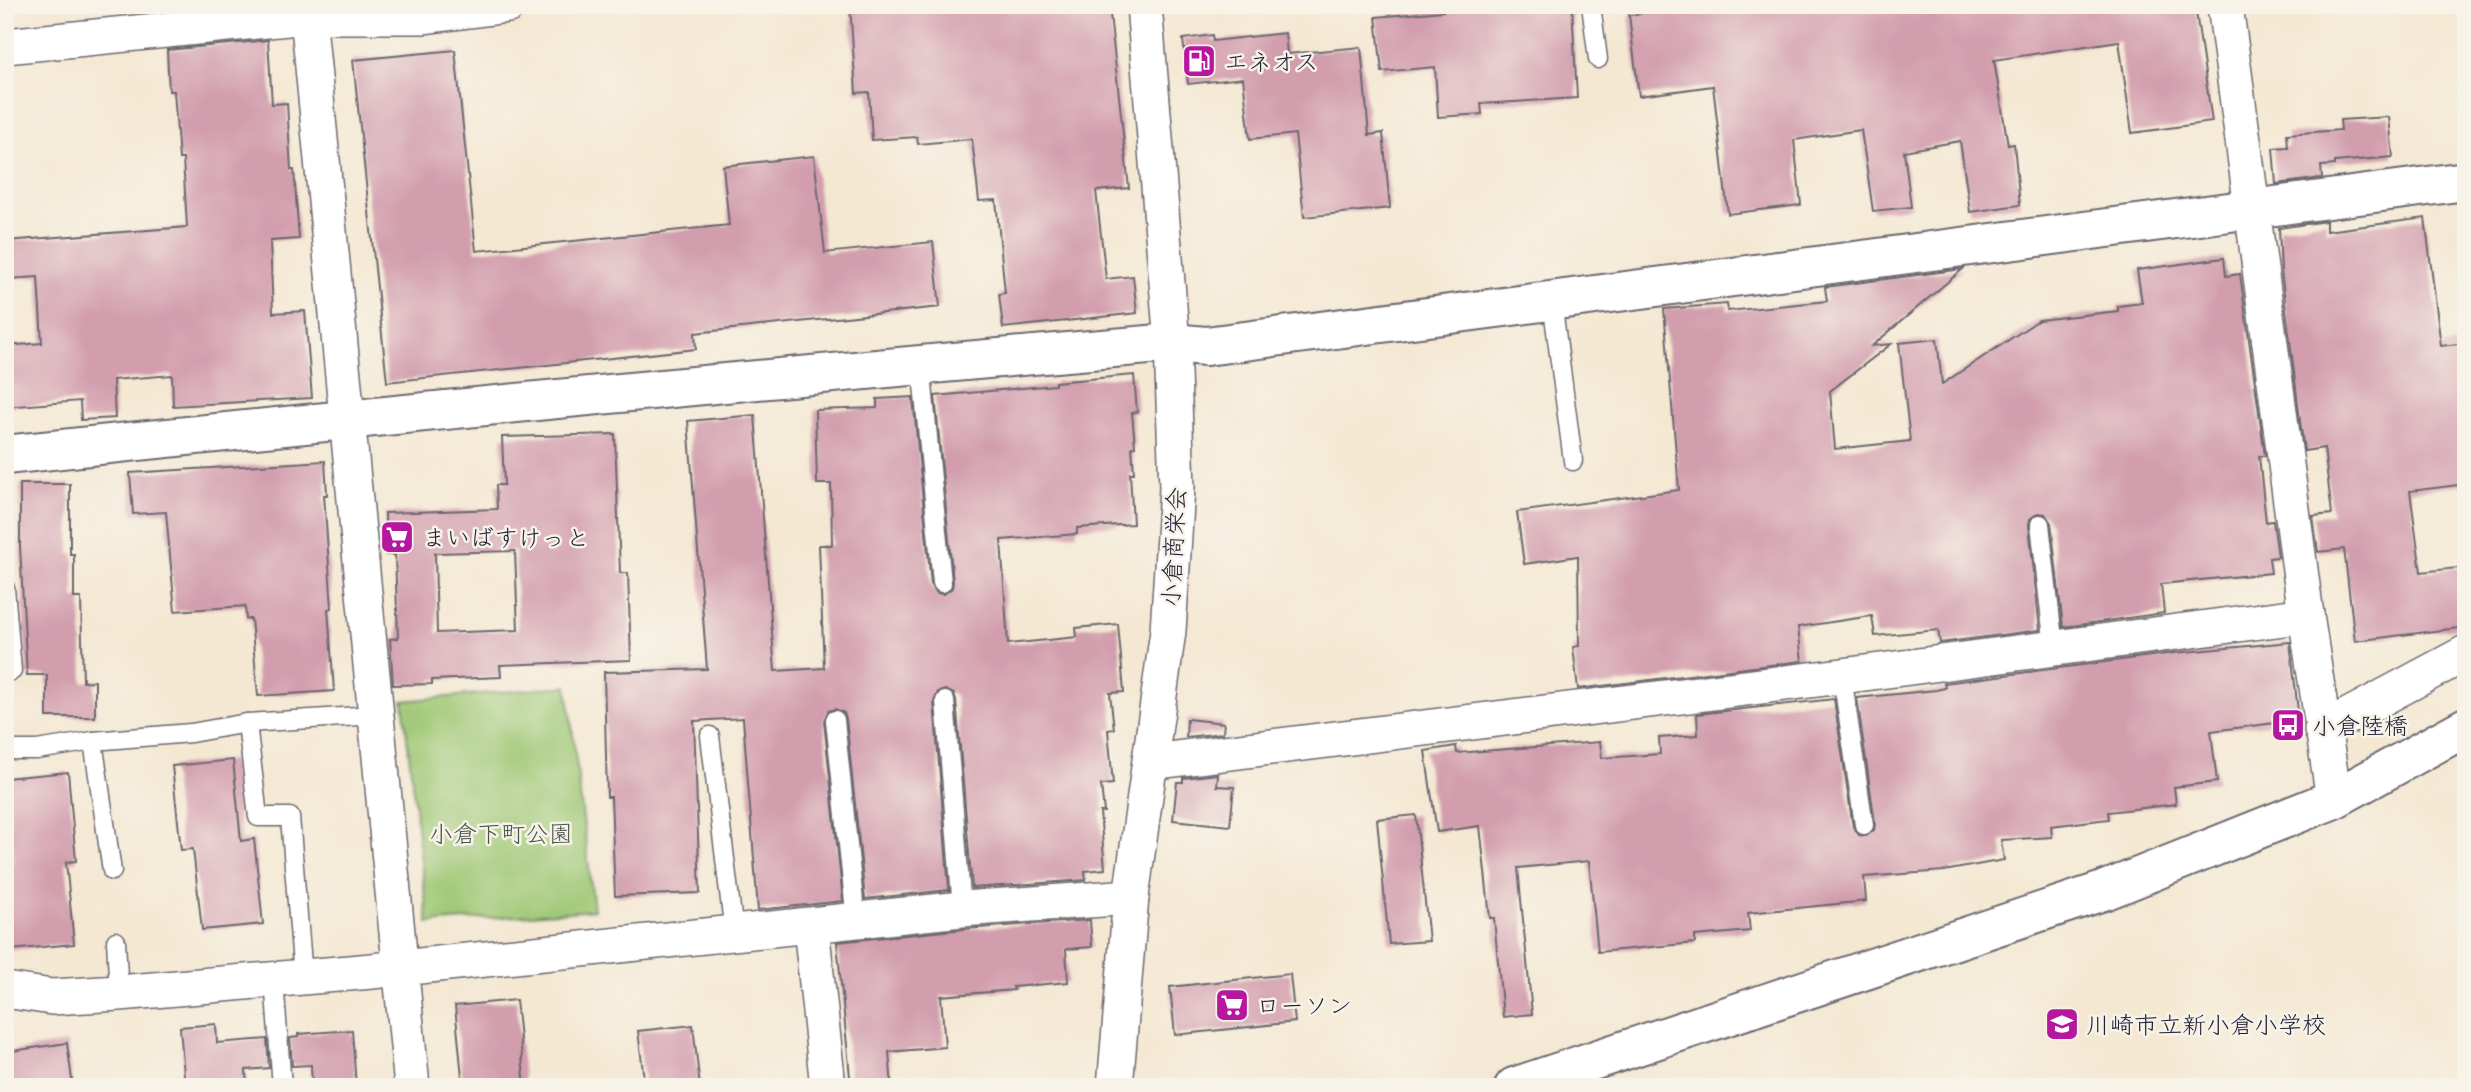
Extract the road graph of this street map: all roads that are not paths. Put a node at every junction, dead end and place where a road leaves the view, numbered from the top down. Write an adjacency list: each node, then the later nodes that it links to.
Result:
1 (508, 5): 5 (street)
2 (1144, 5): 11 (street, 小倉商栄会)
3 (1591, 5): 7 (lane)
4 (2225, 5): 9 (street)
5 (307, 10): 6 (street); 13 (street)
6 (5, 46)
7 (1598, 59)
8 (2466, 181): 9 (street)
9 (2253, 209): 10 (street); 19 (street)
10 (1552, 300): 11 (street); 15 (lane)
11 (1172, 342): 12 (street); 33 (street, 小倉商栄会)
12 (921, 364): 13 (street); 17 (lane)
13 (348, 419): 14 (street); 25 (street)
14 (5, 455)
15 (1573, 461)
16 (2040, 524): 20 (lane)
17 (942, 583)
18 (5, 588): 22 (lane)
19 (2306, 615): 20 (street); 29 (street)
20 (2054, 648): 23 (street)
21 (2466, 653): 29 (street)
22 (12, 671)
23 (1842, 676): 33 (street); 35 (lane)
24 (945, 701): 38 (lane)
25 (375, 715): 27 (lane); 43 (street)
26 (835, 720): 39 (lane)
27 (247, 723): 31 (lane); 44 (lane)
28 (2466, 727): 34 (street)
29 (2322, 730): 34 (street)
30 (710, 736): 41 (lane)
31 (93, 741): 32 (lane); 36 (lane)
32 (5, 750)
33 (1151, 762): 37 (street, 小倉商栄会)
34 (2334, 799): 51 (street)
35 (1864, 825)
36 (112, 871)
37 (1130, 897): 38 (street); 50 (street, 小倉商栄会)
38 (962, 909): 39 (street)
39 (856, 921): 40 (street)
40 (811, 926): 41 (street); 49 (street)
41 (734, 933): 43 (street)
42 (116, 940): 46 (lane)
43 (401, 968): 44 (street); 48 (street)
44 (288, 979): 46 (street); 47 (lane)
45 (5, 990): 46 (street)
46 (119, 993)
47 (282, 1087)
48 (412, 1087)
49 (828, 1087)
50 (1115, 1087)
51 (1514, 1087)

